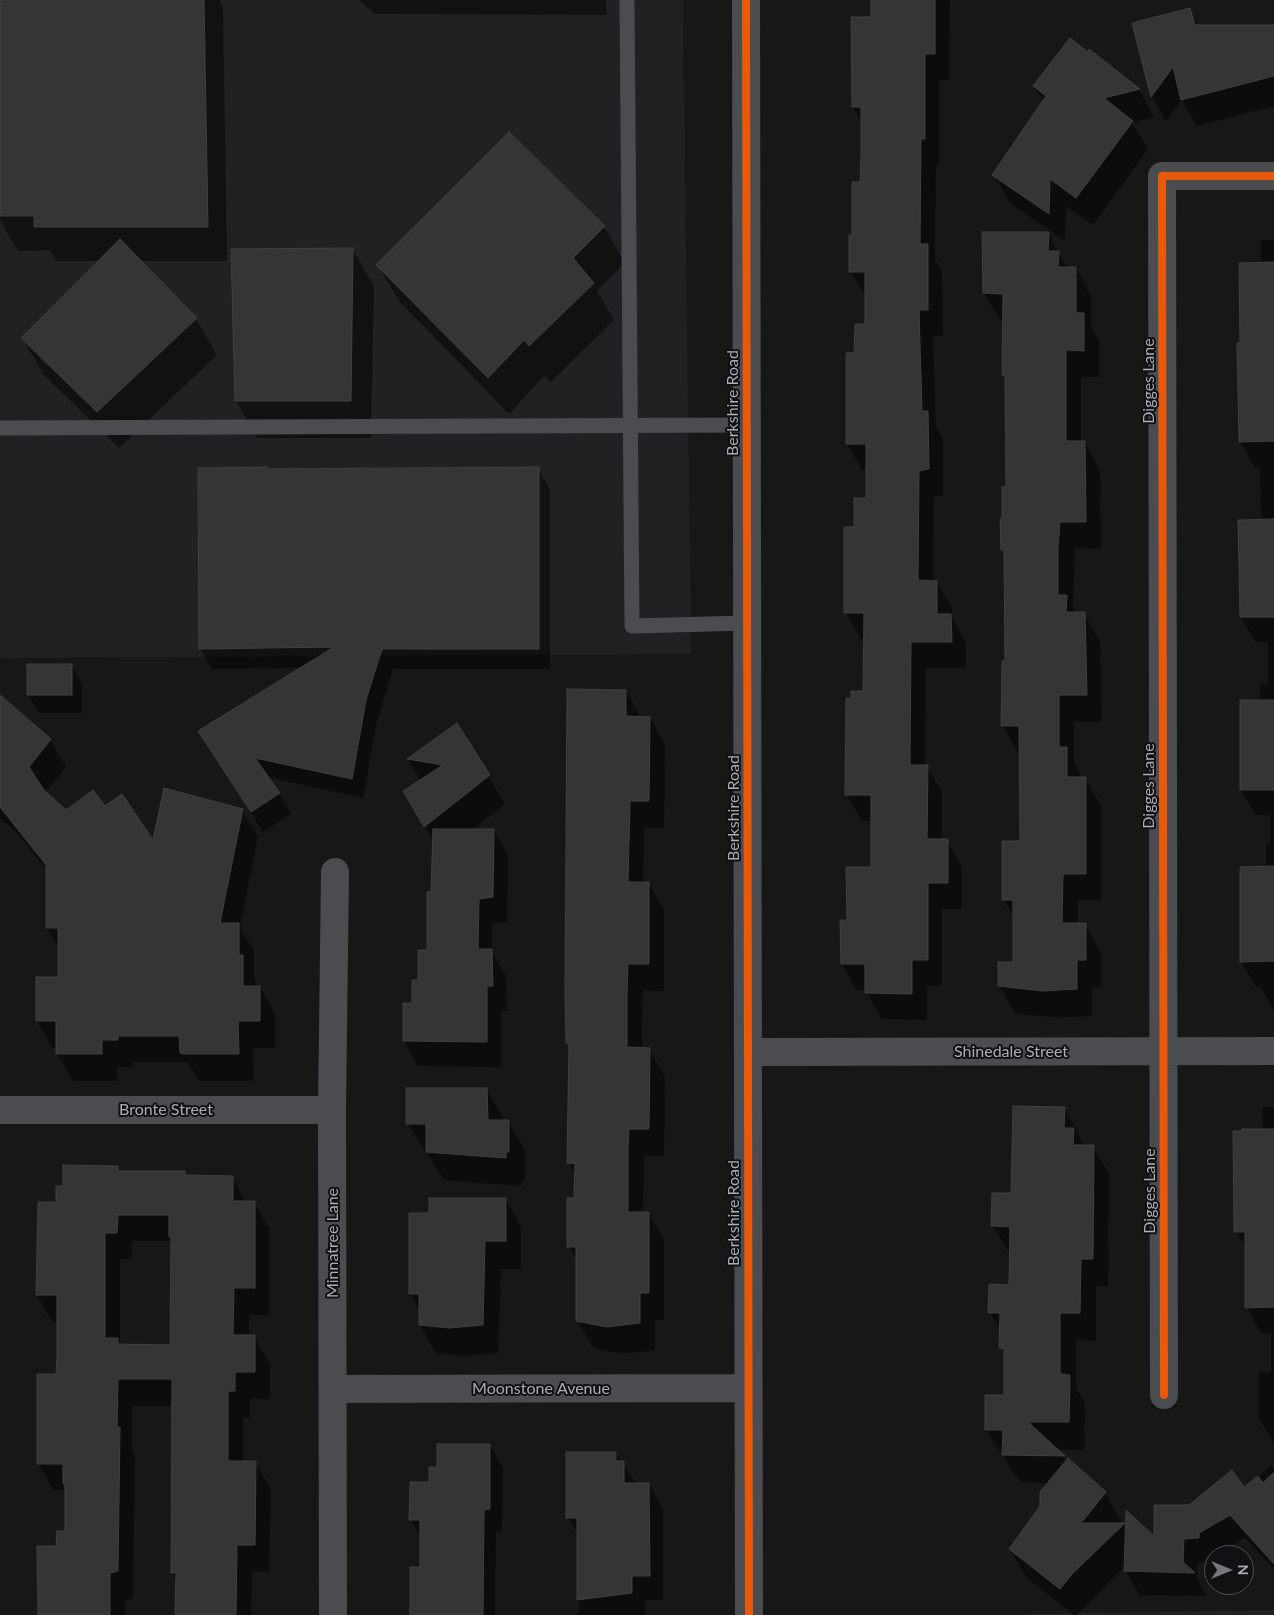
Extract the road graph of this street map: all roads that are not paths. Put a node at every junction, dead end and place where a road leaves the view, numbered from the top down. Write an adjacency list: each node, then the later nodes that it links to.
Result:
1 (627, 0): 5 (lane)
2 (746, 0): 4 (street, Berkshire Road)
3 (1274, 176): 9 (street, Digges Lane)
4 (747, 425): 5 (lane); 7 (street, Berkshire Road)
5 (630, 426): 6 (lane); 7 (lane)
6 (0, 428)
7 (747, 623): 11 (street, Berkshire Road)
8 (335, 872): 13 (street, Minnatree Lane)
9 (1164, 1051): 10 (street, Shinedale Street); 11 (street, Shinedale Street); 16 (street, Digges Lane)
10 (1274, 1051)
11 (748, 1052): 14 (street, Berkshire Road)
12 (0, 1110): 13 (street, Bronte Street)
13 (332, 1110): 15 (street, Minnatree Lane)
14 (748, 1388): 15 (street, Moonstone Avenue); 18 (street, Berkshire Road)
15 (333, 1389): 17 (street, Minnatree Lane)
16 (1164, 1395)
17 (333, 1615)
18 (749, 1615)

